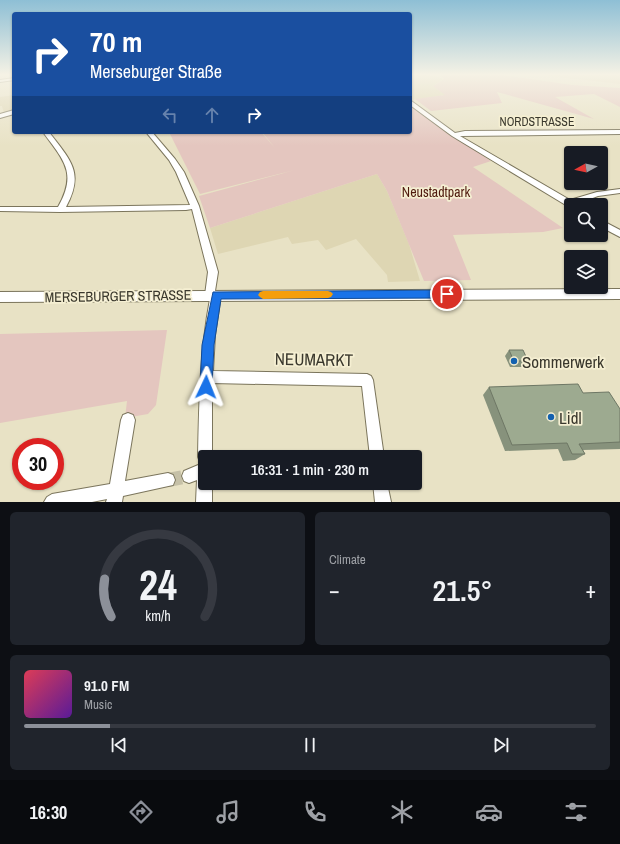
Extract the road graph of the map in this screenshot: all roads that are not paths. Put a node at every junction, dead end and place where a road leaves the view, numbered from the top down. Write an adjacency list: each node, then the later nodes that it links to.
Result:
1 (412, 103): 7 (street)
2 (12, 113): 3 (street)
3 (0, 116)
4 (620, 132): 7 (street, NORDSTRASSE)
5 (47, 134): 13 (street)
6 (152, 134): 11 (street)
7 (454, 134): 10 (street)
8 (620, 191): 9 (street)
9 (587, 198)
10 (564, 200)
11 (195, 206): 13 (street); 17 (street)
12 (0, 209): 13 (street)
13 (60, 210)
14 (608, 227): 15 (street)
15 (620, 234)
16 (620, 294): 17 (main road, MERSEBURGER STRASSE)
17 (213, 295): 18 (main road, MERSEBURGER STRASSE); 19 (street)
18 (0, 297)
19 (206, 377): 21 (street); 22 (street, NEUMARKT)
20 (128, 420): 28 (street)
21 (205, 450)
22 (375, 450)
23 (198, 473): 24 (street)
24 (189, 476)
25 (168, 480): 28 (street)
26 (204, 490): 30 (street)
27 (381, 490): 31 (street)
28 (115, 496): 29 (street)
29 (52, 502)
30 (204, 502)
31 (383, 502)

